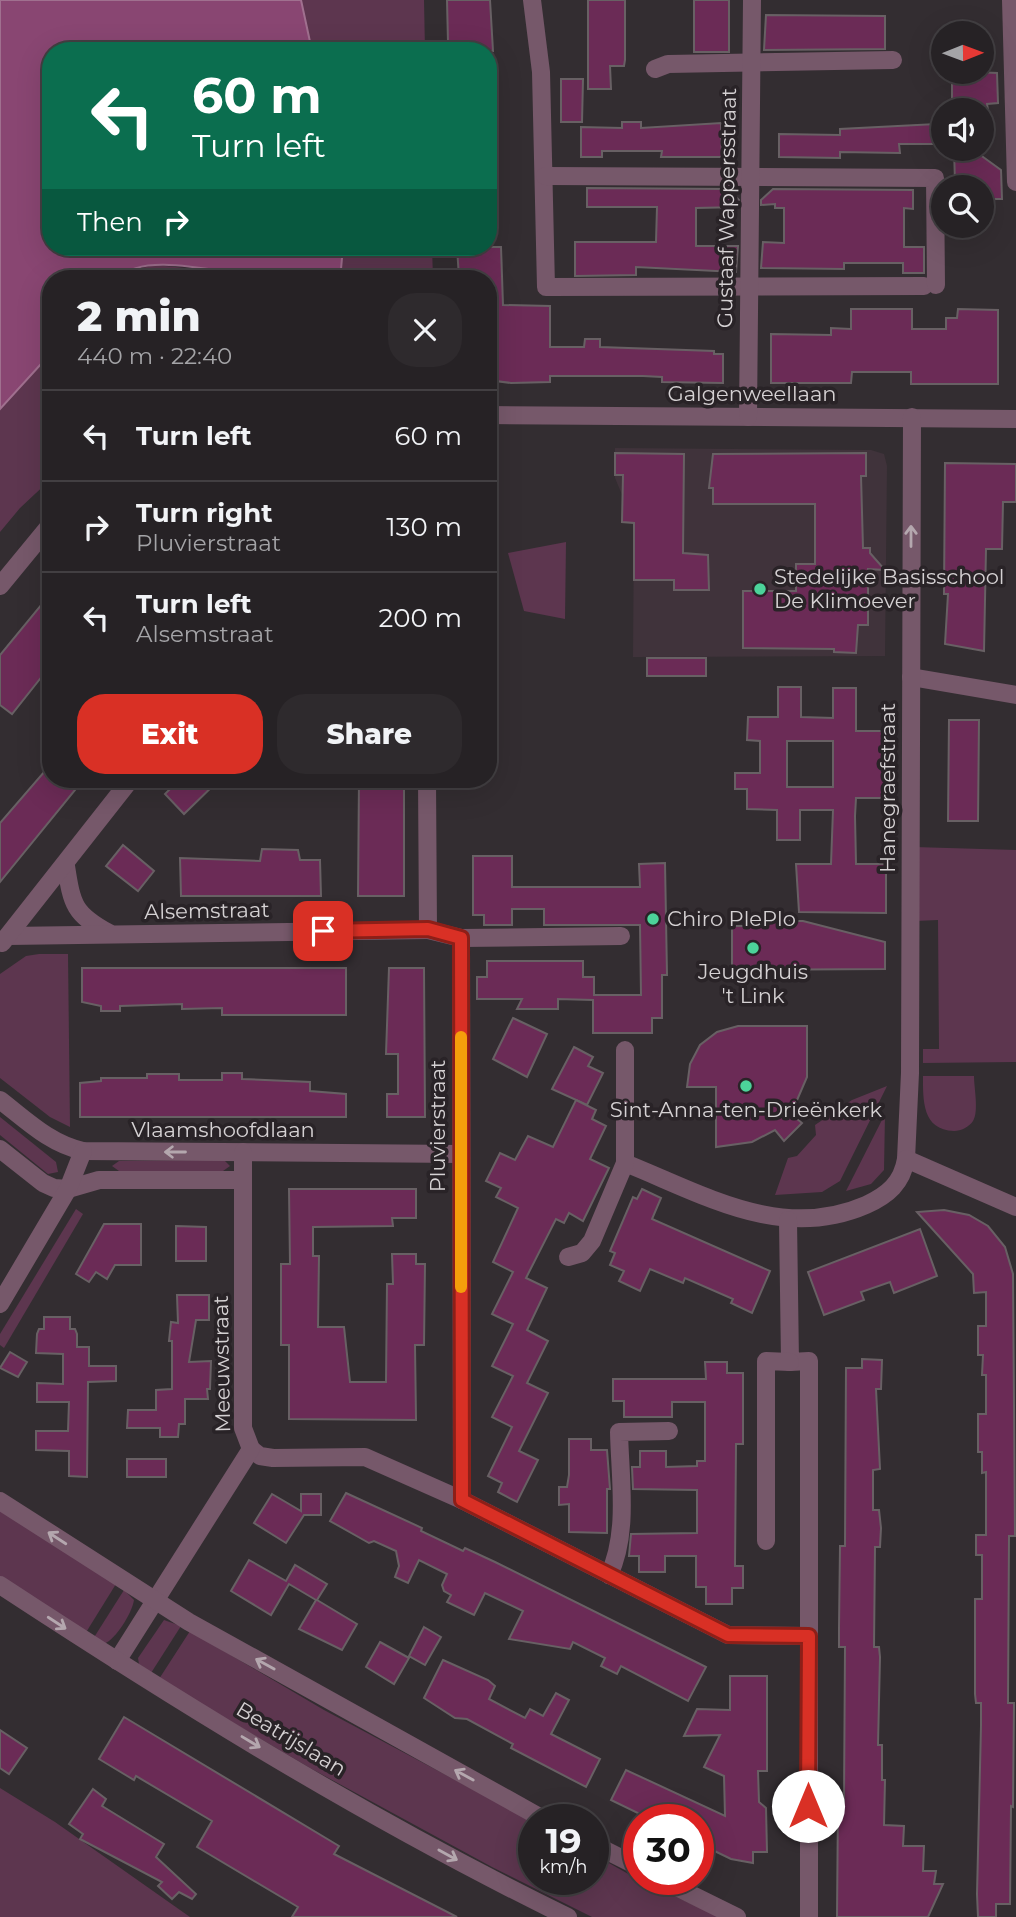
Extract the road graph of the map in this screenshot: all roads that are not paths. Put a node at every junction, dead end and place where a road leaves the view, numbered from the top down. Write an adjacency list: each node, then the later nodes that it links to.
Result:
1 (532, 0): 7 (street)
2 (752, 0): 5 (street, Gustaaf Wappersstraat)
3 (1011, 0): 9 (street)
4 (892, 60): 5 (street)
5 (752, 64): 6 (street); 8 (street, Gustaaf Wappersstraat)
6 (655, 69)
7 (545, 176): 8 (street); 10 (street)
8 (751, 178): 10 (street, Gustaaf Wappersstraat); 10 (street)
9 (1016, 181)
10 (749, 285): 12 (street, Gustaaf Wappersstraat)
11 (497, 415): 12 (street, Galgenweellaan)
12 (748, 417): 13 (street, Galgenweellaan)
13 (912, 417): 14 (street, Galgenweellaan); 17 (street, Hanegraefstraat, one-way to 13)
14 (1016, 419)
15 (42, 535): 16 (street)
16 (0, 586)
17 (911, 677): 18 (street); 33 (street, Hanegraefstraat)
18 (1016, 695)
19 (124, 788): 21 (street)
20 (427, 788): 22 (street)
21 (66, 866): 23 (street); 26 (street)
22 (428, 929): 23 (street, Alsemstraat); 25 (street)
23 (112, 935): 26 (street, Alsemstraat)
24 (621, 936): 25 (street)
25 (461, 938): 32 (street, Pluvierstraat)
26 (4, 941)
27 (625, 1050): 34 (street)
28 (0, 1100): 30 (street, Vlaamshoofdlaan)
29 (0, 1149): 36 (street)
30 (83, 1152): 31 (street, Vlaamshoofdlaan, one-way to 30); 36 (street)
31 (243, 1152): 32 (street, Vlaamshoofdlaan); 35 (street, Meeuwstraat)
32 (461, 1154): 44 (street, Pluvierstraat)
33 (906, 1159): 37 (street); 38 (street)
34 (625, 1163): 38 (street); 39 (street)
35 (243, 1180): 36 (street); 43 (street, Meeuwstraat)
36 (68, 1189): 40 (street)
37 (1016, 1207)
38 (788, 1220): 41 (street)
39 (568, 1257)
40 (0, 1304)
41 (790, 1362): 46 (street); 50 (street)
42 (669, 1431): 47 (street)
43 (251, 1449): 44 (street); 49 (street, Meeuwstraat)
44 (462, 1500): 47 (street)
45 (0, 1501): 49 (street, one-way to 45)
46 (766, 1541)
47 (609, 1575): 50 (street)
48 (0, 1585): 51 (street, Beatrijslaan, one-way to 51)
49 (156, 1602): 51 (street, Meeuwstraat); 52 (street, one-way to 49)
50 (809, 1636): 56 (street)
51 (117, 1661): 54 (street, Beatrijslaan, one-way to 54)
52 (518, 1805)
53 (693, 1895): 55 (street)
54 (568, 1917)
55 (737, 1917)
56 (809, 1917)

